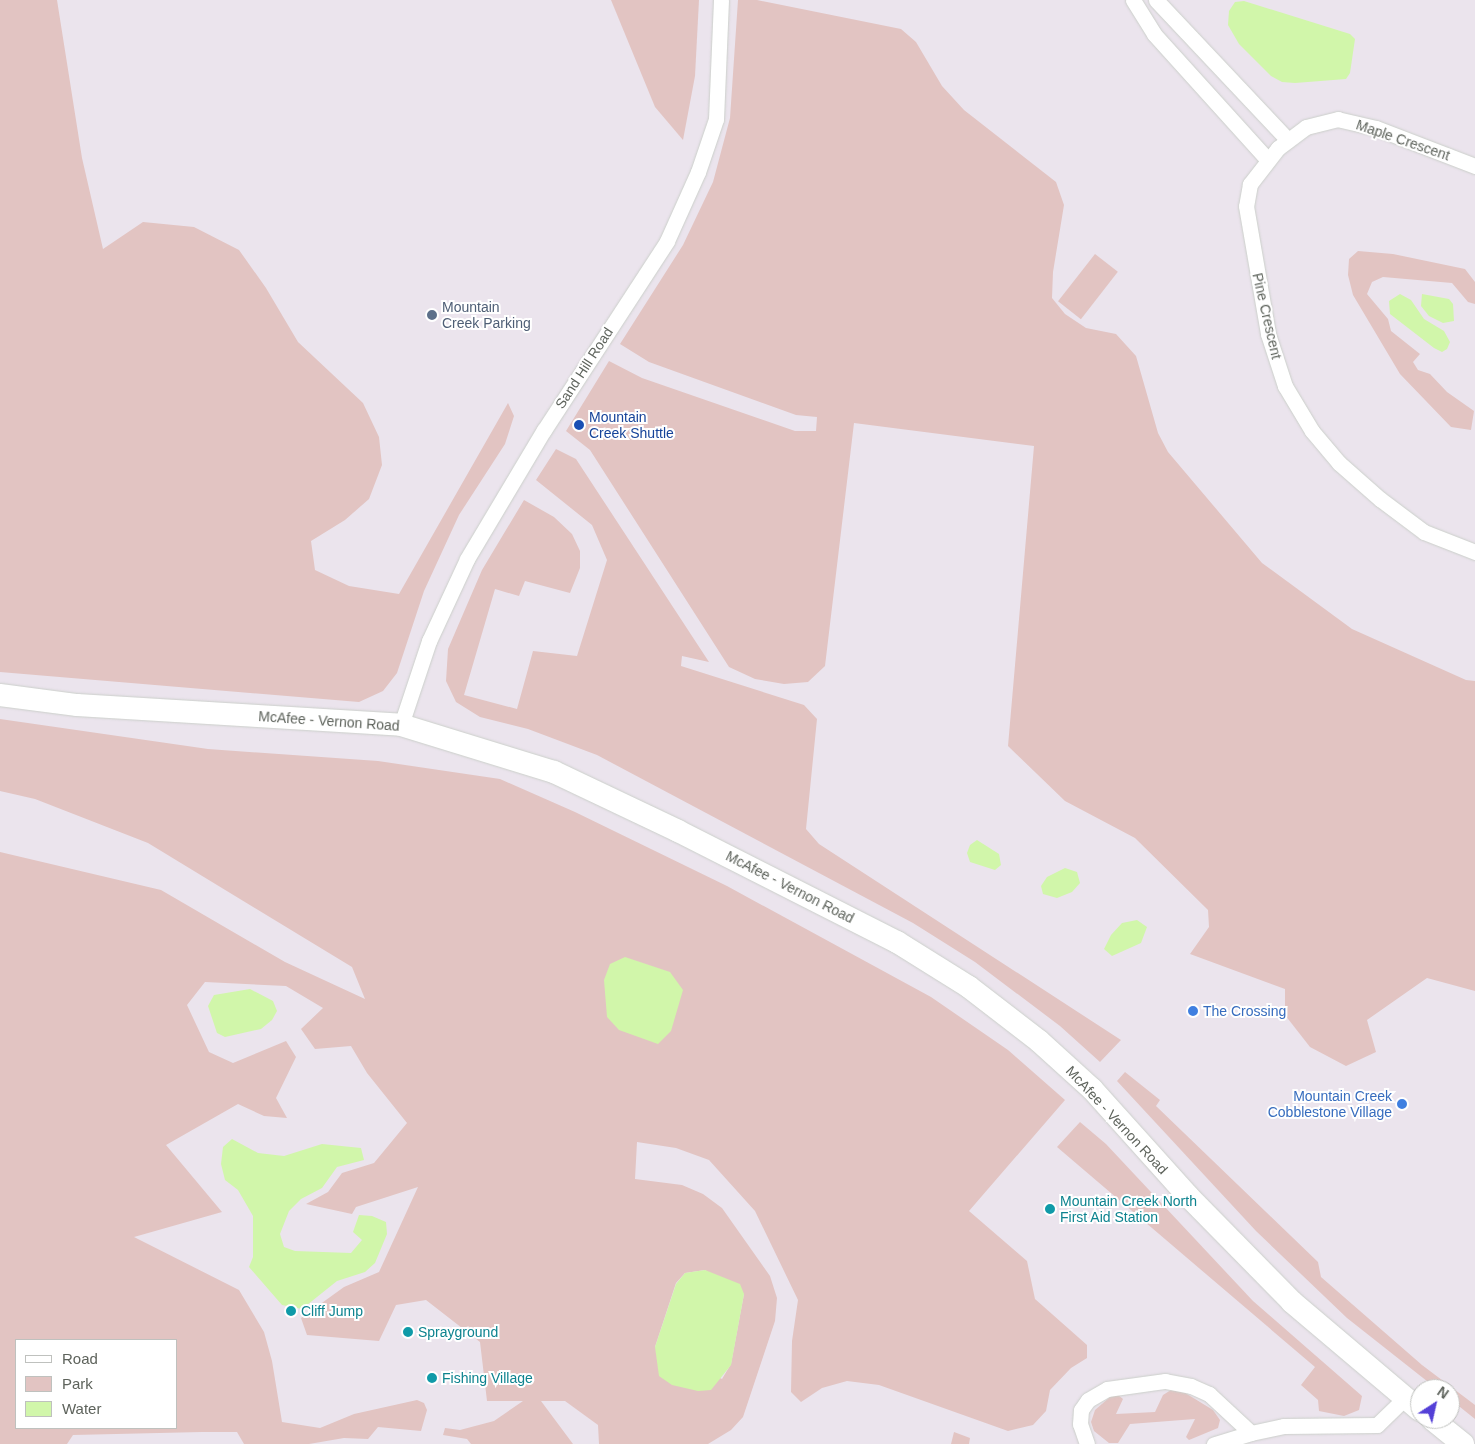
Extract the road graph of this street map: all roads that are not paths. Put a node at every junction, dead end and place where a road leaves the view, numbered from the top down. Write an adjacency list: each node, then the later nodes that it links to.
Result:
1 (721, 0): 9 (street, Sand Hill Road)
2 (1133, 0): 5 (street)
3 (1156, 0): 4 (street)
4 (1283, 144): 5 (street, Pine Crescent); 6 (street, Maple Crescent)
5 (1267, 159): 7 (street, Pine Crescent)
6 (1475, 166)
7 (1475, 552)
8 (0, 695): 9 (main road, McAfee - Vernon Road)
9 (401, 725): 10 (main road, McAfee - Vernon Road)
10 (1410, 1402)
11 (1410, 1405): 13 (street)
12 (1444, 1429): 16 (main road)
13 (1252, 1433): 14 (street); 15 (street)
14 (1087, 1444)
15 (1214, 1444)
16 (1463, 1444)

